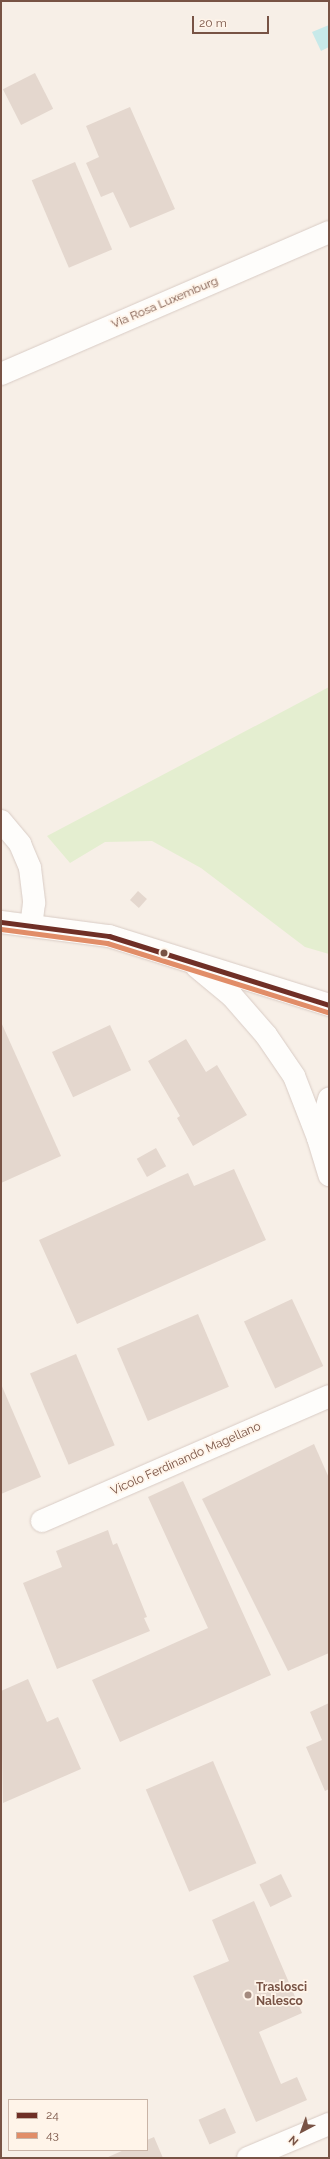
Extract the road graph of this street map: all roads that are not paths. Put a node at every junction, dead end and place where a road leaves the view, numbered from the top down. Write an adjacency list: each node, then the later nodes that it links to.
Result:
1 (329, 232): 2 (street, Via Rosa Luxemburg)
2 (1, 374)
3 (1, 821): 5 (street)
4 (2, 926): 5 (street)
5 (31, 926): 6 (street)
6 (187, 958): 7 (street); 9 (street)
7 (329, 1005)
8 (329, 1099): 9 (street)
9 (318, 1138): 10 (street)
10 (329, 1175)
11 (329, 1396): 12 (street, Vicolo Ferdinando Magellano)
12 (42, 1521)
13 (329, 2124): 14 (street)
14 (248, 2158)

